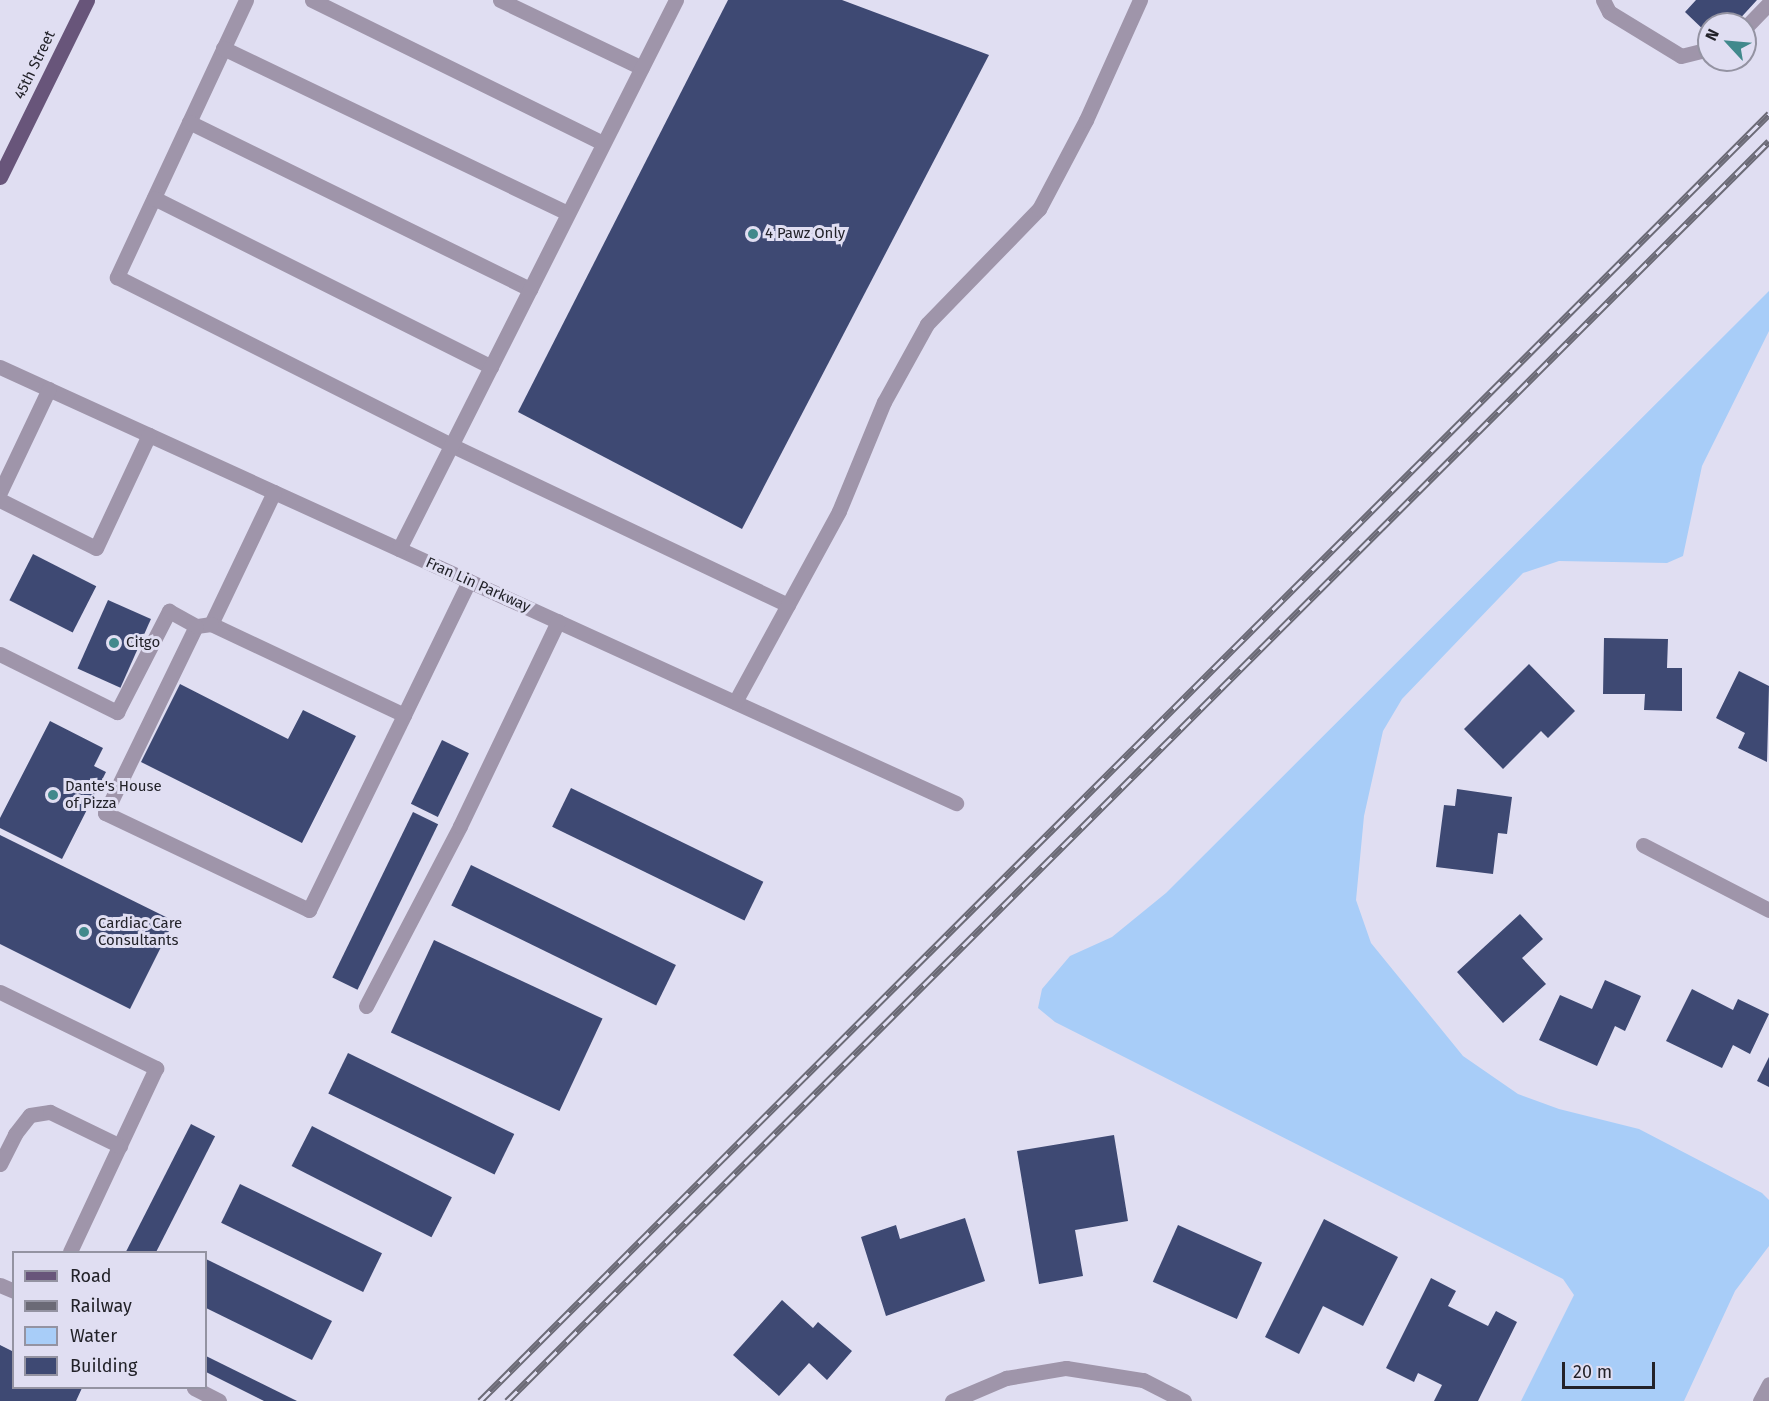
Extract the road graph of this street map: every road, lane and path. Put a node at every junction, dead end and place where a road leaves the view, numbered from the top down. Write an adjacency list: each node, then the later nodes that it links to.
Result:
1 (87, 0): 15 (main road, 45th Street)
2 (246, 0): 10 (street)
3 (312, 0): 14 (street)
4 (500, 0): 12 (street)
5 (676, 0): 12 (street)
6 (1140, 0): 29 (street)
7 (1603, 0): 11 (street)
8 (1769, 3): 9 (street)
9 (1757, 16)
10 (224, 48): 13 (street); 17 (street)
11 (1697, 52)
12 (642, 68): 14 (street)
13 (189, 122): 16 (street); 18 (street)
14 (603, 143): 17 (street)
15 (0, 177)
16 (154, 198): 20 (street); 23 (street)
17 (568, 213): 18 (street)
18 (530, 289): 20 (street)
19 (0, 367): 21 (street, Fran Lin Parkway)
20 (491, 367): 23 (street)
21 (49, 389): 22 (street, Fran Lin Parkway); 24 (street)
22 (149, 435): 25 (street, Fran Lin Parkway); 26 (street)
23 (452, 445): 27 (street); 29 (street)
24 (0, 492)
25 (274, 492): 27 (street, Fran Lin Parkway); 31 (street)
26 (0, 500)
27 (399, 549): 28 (street, Fran Lin Parkway)
28 (470, 581): 30 (street, Fran Lin Parkway); 34 (street)
29 (788, 605): 33 (street)
30 (558, 621): 33 (street, Fran Lin Parkway); 39 (street)
31 (203, 625): 32 (street); 34 (street); 34 (street)
32 (0, 654)
33 (735, 702): 35 (street, Fran Lin Parkway)
34 (404, 716)
35 (956, 803)
36 (1643, 845): 37 (street)
37 (1769, 910)
38 (0, 992): 40 (street)
39 (366, 1006)
40 (120, 1146): 41 (street); 42 (street)
41 (0, 1164)
42 (70, 1251)
43 (1769, 1384): 48 (street)
44 (196, 1389): 45 (street)
45 (219, 1401)
46 (952, 1401): 47 (street)
47 (1184, 1401)
48 (1760, 1401)

